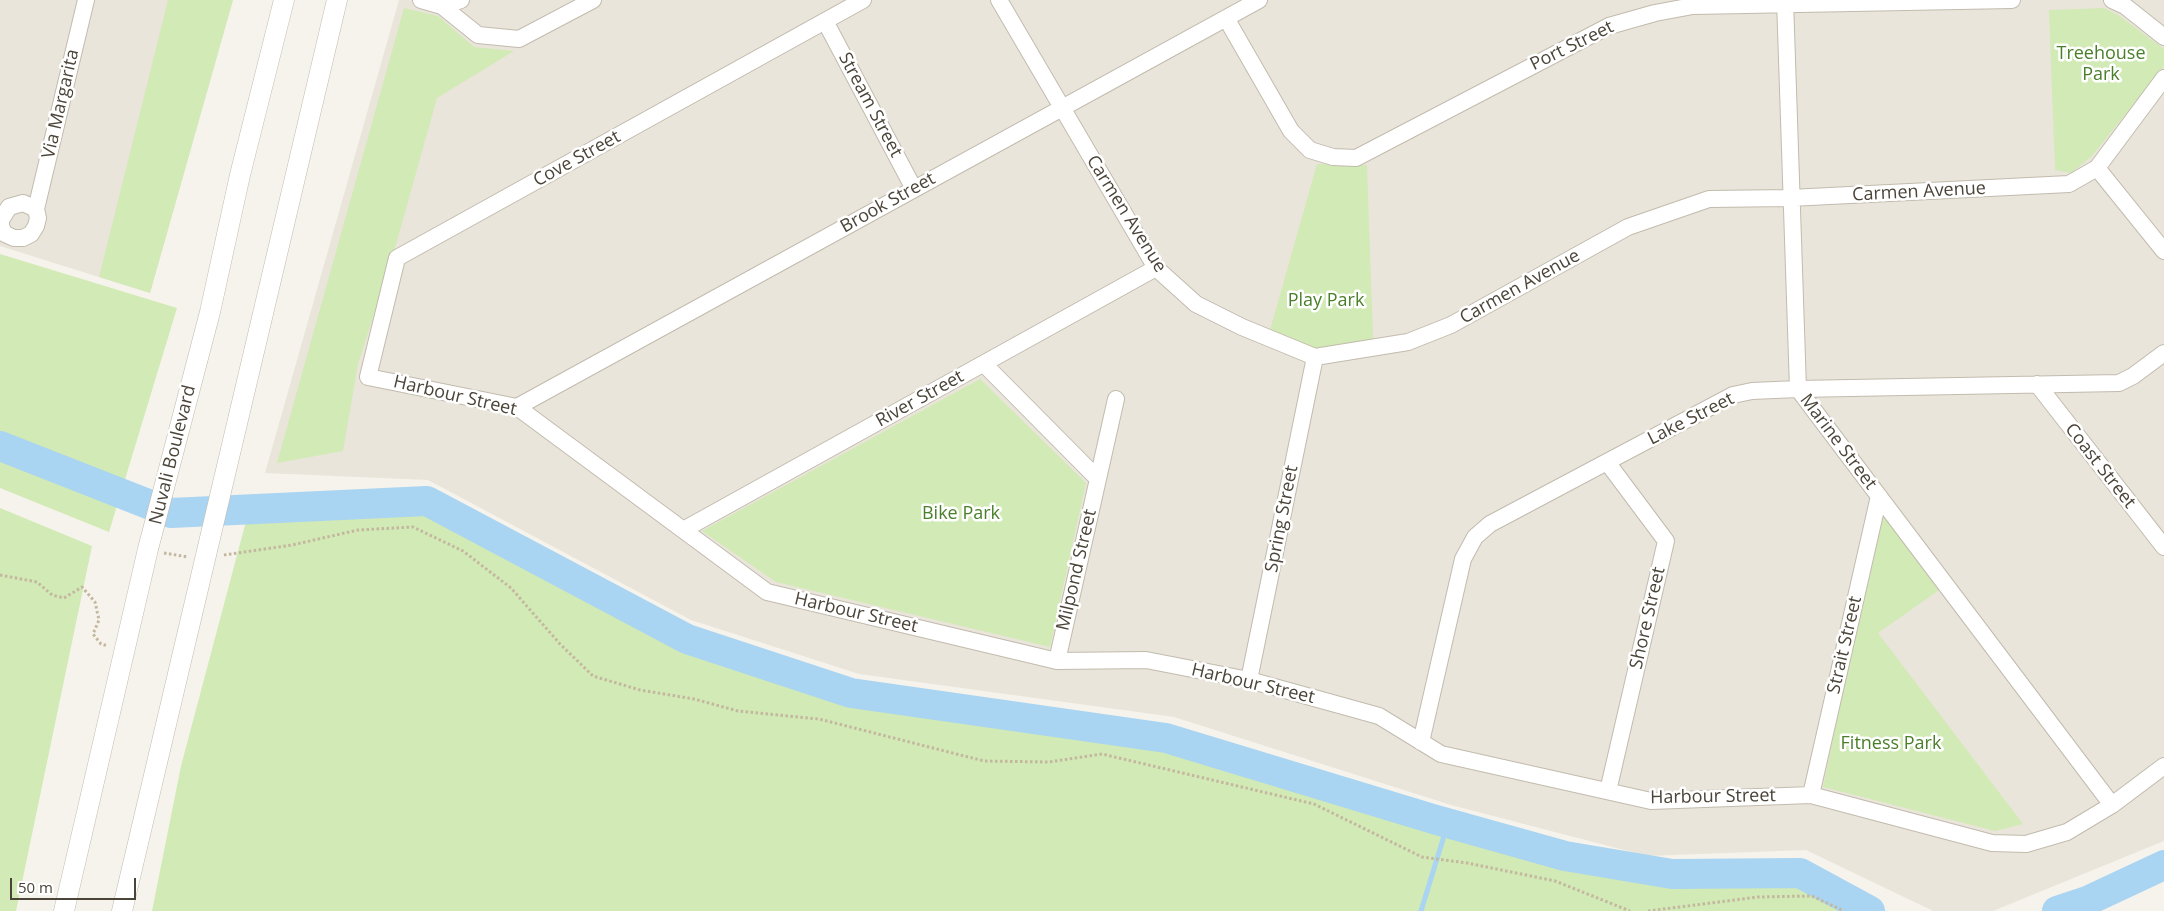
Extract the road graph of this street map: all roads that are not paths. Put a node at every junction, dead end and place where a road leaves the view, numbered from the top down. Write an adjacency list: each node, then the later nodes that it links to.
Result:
1 (86, 0): 22 (street, Via Margarita)
2 (284, 0): 46 (street, Nuvali Boulevard)
3 (337, 0): 47 (street)
4 (421, 0): 13 (street)
5 (461, 0): 13 (street)
6 (593, 0): 13 (street)
7 (863, 0): 15 (street, Cove Street)
8 (999, 0): 18 (street, Carmen Avenue)
9 (1260, 0): 14 (street, Brook Street)
10 (2012, 0): 12 (street, Port Street)
11 (2112, 0): 16 (street)
12 (1785, 2): 14 (street, Port Street); 21 (street, Marine Street)
13 (442, 6)
14 (1226, 18): 18 (street, Brook Street)
15 (825, 21): 20 (street, Stream Street); 29 (street, Cove Street)
16 (2164, 37)
17 (2164, 78): 19 (street, Carmen Avenue)
18 (1061, 109): 20 (street, Brook Street); 25 (street, Carmen Avenue)
19 (2097, 168): 21 (street, Carmen Avenue); 24 (street)
20 (914, 189): 33 (street, Brook Street)
21 (1790, 198): 27 (street, Carmen Avenue); 31 (street, Marine Street)
22 (36, 209): 23 (street); 23 (street)
23 (0, 227)
24 (2164, 251)
25 (1156, 268): 27 (street, Carmen Avenue); 28 (street, River Street)
26 (2164, 353): 30 (street, Lake Street)
27 (1315, 357): 40 (street, Spring Street)
28 (984, 364): 35 (street); 37 (street, River Street)
29 (368, 377): 33 (street, Harbour Street)
30 (2037, 384): 31 (street, Lake Street); 38 (street, Coast Street)
31 (1798, 389): 34 (street, Lake Street); 36 (street, Marine Street)
32 (1116, 399): 35 (street, Milpond Street)
33 (517, 407): 37 (street, Harbour Street)
34 (1607, 462): 41 (street, Lake Street); 43 (street, Shore Street)
35 (1098, 479): 39 (street, Milpond Street)
36 (1879, 496): 44 (street, Strait Street); 45 (street, Marine Street)
37 (683, 530): 39 (street, Harbour Street)
38 (2164, 547)
39 (1057, 660): 40 (street, Harbour Street)
40 (1249, 680): 41 (street, Harbour Street)
41 (1421, 742): 43 (street, Harbour Street)
42 (2164, 766): 45 (street, Harbour Street)
43 (1608, 791): 44 (street, Harbour Street)
44 (1811, 795): 45 (street, Harbour Street)
45 (2112, 804)
46 (64, 911)
47 (122, 911)

